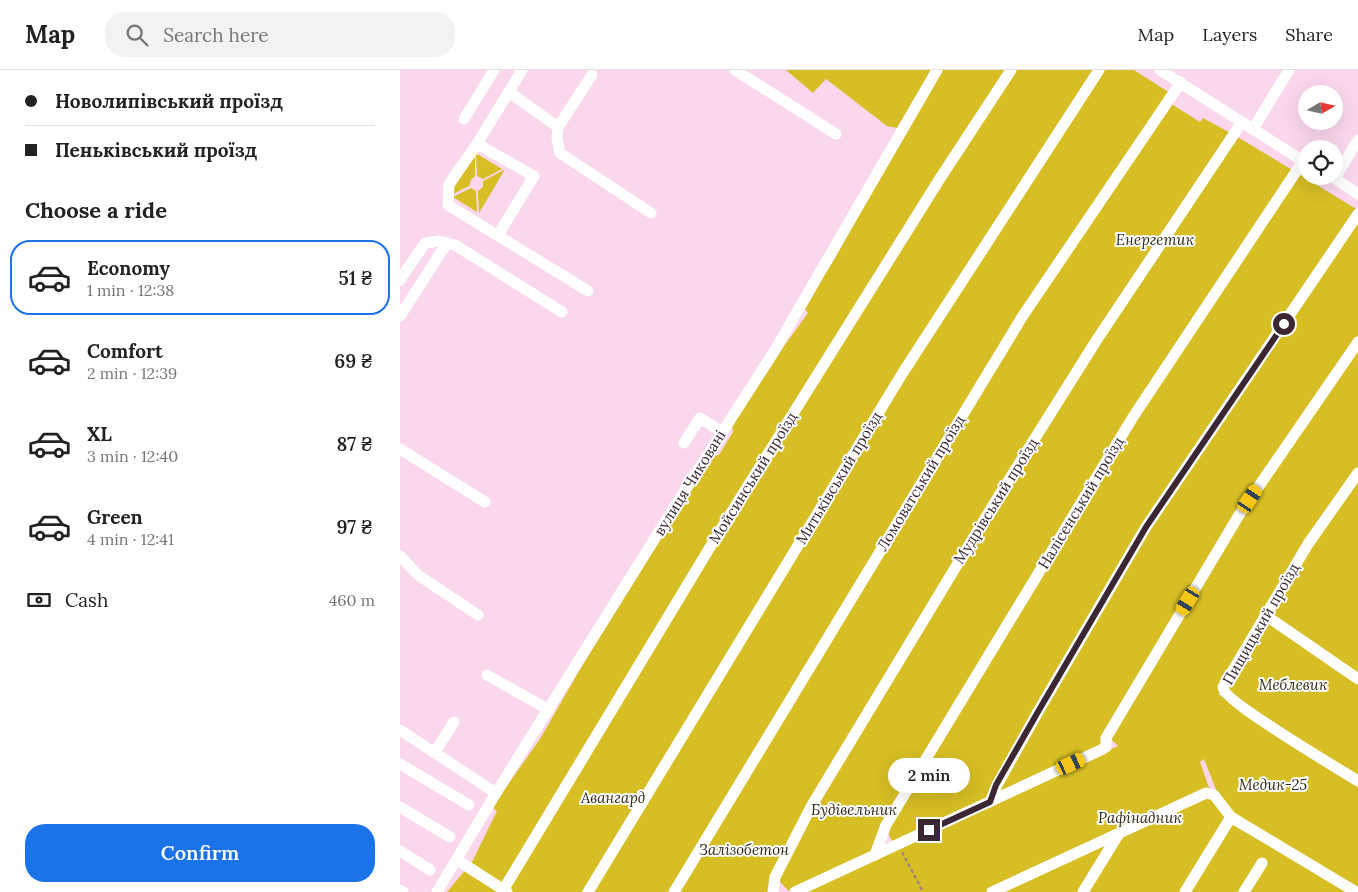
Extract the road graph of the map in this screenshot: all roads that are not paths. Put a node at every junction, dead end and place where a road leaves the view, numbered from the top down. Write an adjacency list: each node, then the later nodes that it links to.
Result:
1 (494, 70): 12 (street)
2 (522, 70): 11 (street)
3 (735, 70): 16 (street)
4 (937, 70): 33 (street, вулиця Чиковані)
5 (1011, 70): 61 (street, Мойсинський проїзд)
6 (1099, 70): 63 (street, Митьківський проїзд)
7 (1160, 70): 10 (street)
8 (1289, 70): 15 (street)
9 (592, 75): 14 (street)
10 (1175, 76): 13 (street); 64 (street, Ломоватський проїзд)
11 (508, 92): 14 (street); 18 (street)
12 (464, 119)
13 (1242, 122): 15 (street); 65 (street, Мудрівський проїзд)
14 (558, 127): 24 (street)
15 (1253, 129): 19 (street)
16 (836, 134)
17 (1358, 140): 20 (street)
18 (477, 144): 26 (street); 26 (street)
19 (1298, 158)
20 (1343, 162)
21 (1298, 172): 57 (street, Налісенський проїзд)
22 (1343, 184): 23 (street)
23 (1358, 194)
24 (650, 213)
25 (1358, 214): 50 (street)
26 (498, 235): 29 (street)
27 (447, 243): 28 (street); 30 (street); 31 (street)
28 (400, 280)
29 (588, 291)
30 (562, 312)
31 (400, 316)
32 (1358, 342): 50 (street)
33 (722, 432): 34 (street); 43 (street, вулиця Чиковані)
34 (684, 443)
35 (400, 449): 37 (street)
36 (1358, 473): 39 (street, Пищицький проїзд)
37 (484, 502)
38 (400, 556): 40 (street)
39 (1265, 615): 42 (street); 48 (street, Пищицький проїзд)
40 (478, 616)
41 (488, 675): 43 (street)
42 (1358, 678)
43 (549, 710): 49 (street, вулиця Чиковані)
44 (454, 722): 46 (street)
45 (400, 730): 46 (street)
46 (435, 752): 49 (street)
47 (400, 764): 51 (street)
48 (1358, 781)
49 (496, 793): 58 (street, вулиця Чиковані)
50 (990, 802): 57 (street)
51 (469, 806)
52 (400, 807): 55 (street)
53 (1230, 817): 54 (street); 69 (street); 71 (street)
54 (1118, 835): 67 (street); 68 (street)
55 (450, 837)
56 (400, 851): 60 (street)
57 (875, 855): 66 (street)
58 (457, 860): 61 (street); 62 (street, вулиця Чиковані)
59 (1262, 863): 70 (street)
60 (430, 870)
61 (504, 891)
62 (437, 892)
63 (588, 892)
64 (674, 892)
65 (773, 892)
66 (795, 892)
67 (992, 892)
68 (1083, 892)
69 (1185, 892)
70 (1244, 892)
71 (1356, 892)

